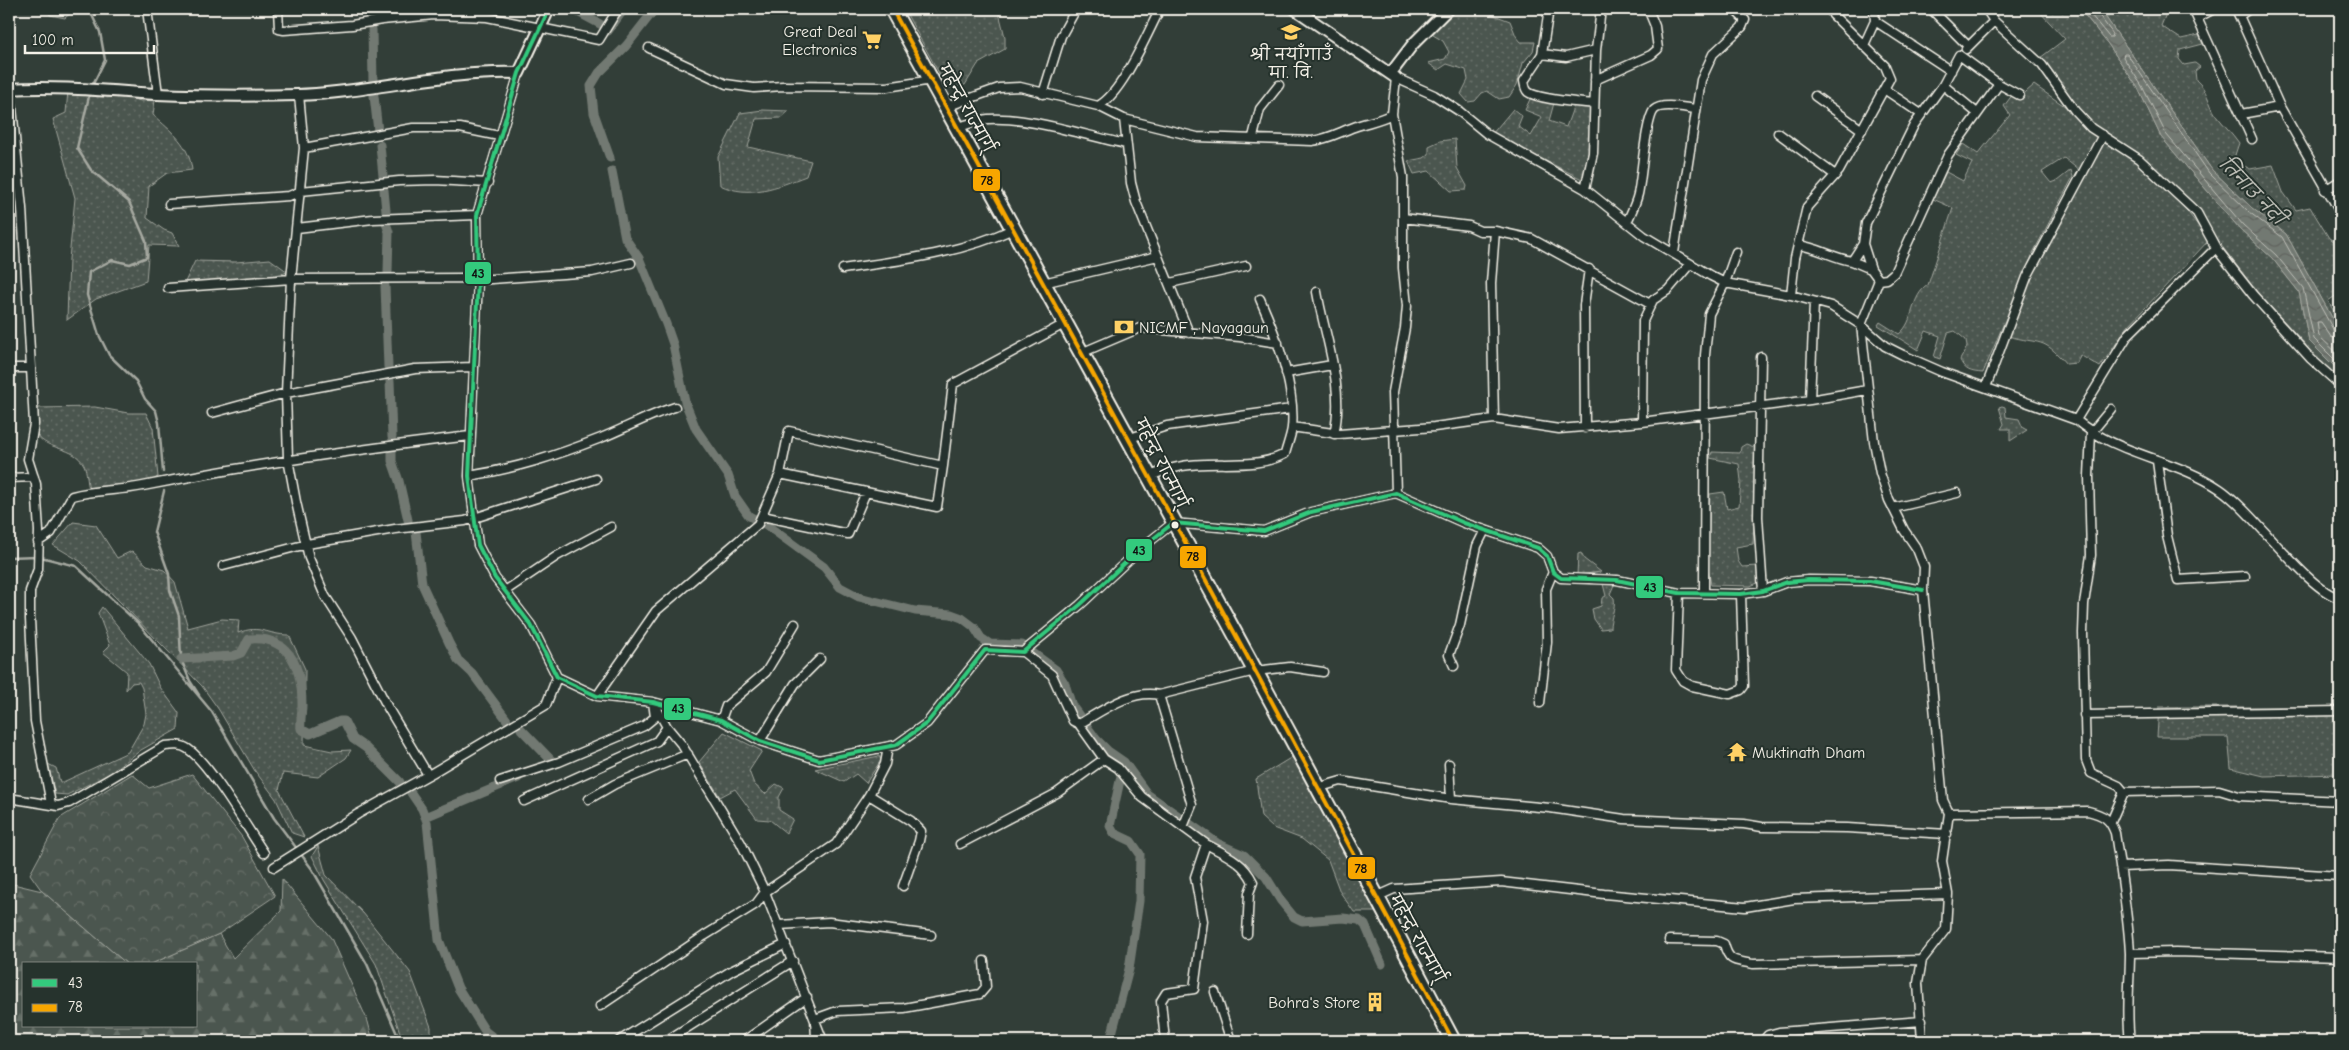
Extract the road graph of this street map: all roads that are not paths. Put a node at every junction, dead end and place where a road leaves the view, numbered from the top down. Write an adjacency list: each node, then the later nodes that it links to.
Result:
1 (147, 9): 43 (street)
2 (278, 9): 25 (street)
3 (549, 9): 25 (street)
4 (618, 9): 25 (street)
5 (892, 9): 36 (highway, महेन्द्र राज्मार्ग्)
6 (1076, 9): 44 (street)
7 (1160, 9): 50 (street)
8 (1294, 9): 34 (street)
9 (1448, 9): 34 (street)
10 (1549, 9): 30 (street)
11 (1602, 9): 29 (street)
12 (1648, 9): 37 (street)
13 (1734, 9): 52 (street)
14 (1824, 9): 20 (street)
15 (1931, 9): 27 (street)
16 (1986, 9): 24 (street)
17 (2193, 9): 23 (street)
18 (2214, 9): 23 (street)
19 (2249, 9): 21 (street)
20 (1833, 12): 26 (street)
21 (2237, 12): 51 (street)
22 (1877, 13): 26 (street); 32 (street)
23 (2197, 18): 56 (street)
24 (1994, 21): 27 (street); 62 (street)
25 (539, 29): 33 (street)
26 (1864, 45): 42 (street)
27 (1968, 46): 31 (street)
28 (648, 48): 36 (street)
29 (1596, 50): 30 (street); 37 (street)
30 (1542, 54): 48 (street)
31 (1959, 55): 32 (street); 38 (street)
32 (1951, 71): 40 (street)
33 (520, 73): 45 (street); 61 (street)
34 (1394, 76): 54 (street); 70 (street)
35 (9, 77): 41 (street)
36 (932, 80): 49 (highway, महेन्द्र राज्मार्ग्)
37 (1595, 80): 48 (street)
38 (1999, 84): 46 (street); 53 (street)
39 (1278, 85): 63 (street)
40 (1943, 85): 53 (street); 55 (street)
41 (10, 89): 43 (street); 115 (street)
42 (1884, 89): 55 (street); 59 (street)
43 (158, 94): 45 (street)
44 (1043, 94): 49 (street); 50 (street)
45 (298, 95): 66 (street)
46 (2019, 95)
47 (1815, 96): 59 (street)
48 (1594, 104): 70 (street)
49 (946, 106): 58 (highway, महेन्द्र राज्मार्ग्)
50 (1098, 106): 57 (street)
51 (2280, 106): 56 (street); 71 (street)
52 (1696, 109): 77 (street); 85 (street)
53 (1977, 113): 96 (street)
54 (1392, 114): 63 (street); 76 (street)
55 (1921, 114): 81 (street)
56 (2241, 114): 64 (street)
57 (1124, 119): 63 (street); 65 (street)
58 (958, 127): 65 (street); 79 (highway, महेन्द्र राज्मार्ग्)
59 (1862, 130): 67 (street)
60 (1778, 133): 67 (street)
61 (499, 136): 66 (street); 69 (street)
62 (2103, 136): 83 (street); 118 (street)
63 (1253, 137)
64 (2252, 139)
65 (1126, 144): 86 (street)
66 (304, 148): 72 (street)
67 (1836, 175): 82 (street)
68 (2340, 181): 71 (street)
69 (488, 183): 72 (street); 75 (street)
70 (1585, 188): 77 (street)
71 (2325, 190): 74 (street)
72 (301, 191): 73 (street); 78 (street)
73 (169, 204)
74 (2340, 212)
75 (477, 215): 78 (street); 95 (street)
76 (1403, 218): 80 (street); 133 (street)
77 (1627, 222): 85 (street)
78 (297, 228): 94 (street)
79 (1013, 229): 91 (street); 97 (highway, महेन्द्र राज्मार्ग्)
80 (1495, 231): 92 (street); 128 (street)
81 (1863, 244): 87 (street); 93 (street)
82 (1798, 245): 87 (street); 102 (street)
83 (2216, 248): 117 (street); 129 (street)
84 (1736, 252): 99 (street)
85 (1674, 253): 89 (street)
86 (1158, 256): 97 (street); 98 (street)
87 (1852, 261): 93 (street)
88 (631, 263): 95 (street)
89 (1690, 264): 99 (street); 105 (street)
90 (1246, 266): 98 (street)
91 (843, 269)
92 (1589, 269): 105 (street); 132 (street)
93 (1871, 269): 96 (street)
94 (291, 279): 95 (street); 100 (street); 120 (street)
95 (478, 280): 113 (street)
96 (1879, 280): 107 (street)
97 (1043, 283): 106 (highway, महेन्द्र राज्मार्ग्)
98 (1170, 283): 108 (street)
99 (1725, 283): 102 (street); 126 (street)
100 (168, 288)
101 (1318, 292): 112 (street)
102 (1791, 296): 104 (street)
103 (1260, 299): 109 (street)
104 (1814, 302): 107 (street); 121 (street)
105 (1650, 304): 130 (street)
106 (1066, 323): 110 (highway, महेन्द्र राज्मार्ग्); 140 (street)
107 (1861, 325): 118 (street); 119 (street)
108 (1189, 333): 109 (street); 110 (street)
109 (1278, 342): 116 (street)
110 (1082, 353): 137 (highway, महेन्द्र राज्मार्ग्)
111 (1761, 357): 122 (street)
112 (1332, 365): 116 (street); 135 (street)
113 (473, 367): 120 (street); 136 (street)
114 (9, 368): 115 (street)
115 (31, 368): 144 (street)
116 (1286, 372): 124 (street)
117 (2340, 385)
118 (1986, 387): 129 (street)
119 (1867, 390): 121 (street); 150 (street)
120 (286, 393): 127 (street); 138 (street)
121 (1810, 400): 122 (street)
122 (1761, 405): 126 (street); 163 (street)
123 (675, 407): 142 (street)
124 (1291, 409): 131 (street); 137 (street)
125 (2111, 409): 134 (street)
126 (1705, 412): 130 (street); 165 (street)
127 (212, 413)
128 (1494, 418): 132 (street); 133 (street)
129 (2076, 420): 134 (street)
130 (1642, 422): 132 (street)
131 (1292, 427): 135 (street); 143 (street)
132 (1586, 428)
133 (1393, 431): 135 (street); 148 (street)
134 (2091, 433): 139 (street); 180 (street)
135 (1334, 434)
136 (470, 436): 138 (street); 142 (street)
137 (1130, 438): 143 (highway, महेन्द्र राज्मार्ग्)
138 (288, 458): 156 (street); 157 (street)
139 (2157, 461): 160 (street); 167 (street)
140 (943, 466): 141 (street); 147 (street)
141 (780, 474): 147 (street); 152 (street)
142 (469, 476): 151 (street)
143 (1149, 476): 153 (highway, महेन्द्र राज्मार्ग्)
144 (34, 477): 145 (street); 156 (street)
145 (9, 478)
146 (596, 479): 151 (street)
147 (866, 492): 152 (street)
148 (1396, 493): 153 (street); 155 (street)
149 (1957, 493): 150 (street)
150 (1893, 508): 161 (street)
151 (476, 518): 157 (street); 162 (street)
152 (760, 519): 176 (street)
153 (1173, 523): 169 (street); 172 (highway, महेन्द्र राज्मार्ग्)
154 (611, 527): 162 (street)
155 (1485, 530): 159 (street); 171 (street)
156 (38, 542): 199 (street)
157 (307, 544): 158 (street); 189 (street)
158 (223, 566)
159 (1553, 572): 164 (street); 178 (street)
160 (2245, 576)
161 (1923, 590): 163 (street); 200 (street)
162 (505, 591): 174 (street)
163 (1763, 591): 166 (street)
164 (1679, 593): 165 (street); 166 (street)
165 (1704, 594): 166 (street)
166 (1741, 594)
167 (2340, 598)
168 (795, 624): 181 (street)
169 (1024, 652): 182 (street); 185 (street)
170 (820, 659): 184 (street)
171 (1454, 666)
172 (1255, 671): 173 (street); 175 (street); 191 (highway, महेन्द्र राज्मार्ग्)
173 (1323, 672)
174 (557, 676): 176 (street); 189 (street)
175 (1160, 695): 182 (street); 202 (street)
176 (597, 696): 177 (street)
177 (653, 702): 181 (street); 183 (street); 190 (street)
178 (1540, 703)
179 (2340, 711): 180 (street)
180 (2084, 715): 192 (street)
181 (721, 720): 184 (street)
182 (1079, 724): 187 (street)
183 (667, 727): 186 (street); 197 (street)
184 (760, 741): 185 (street)
185 (888, 746): 193 (street)
186 (688, 754): 195 (street); 211 (street)
187 (1104, 759): 202 (street); 204 (street)
188 (1449, 764): 196 (street)
189 (428, 775): 207 (street)
190 (500, 780)
191 (1317, 788): 196 (street); 213 (highway, महेन्द्र राज्मार्ग्)
192 (2124, 792): 198 (street); 201 (street)
193 (869, 796): 210 (street); 211 (street)
194 (9, 798): 199 (street)
195 (589, 799)
196 (1451, 799): 203 (street)
197 (524, 801)
198 (2340, 801)
199 (51, 804): 206 (street)
200 (1949, 813): 201 (street); 203 (street)
201 (2111, 822): 208 (street)
202 (1183, 827): 205 (street)
203 (1947, 834): 212 (street)
204 (960, 844)
205 (1206, 844): 215 (street); 234 (street)
206 (264, 853)
207 (274, 867)
208 (2120, 867): 209 (street); 219 (street)
209 (2340, 876)
210 (903, 886)
211 (765, 892): 214 (street); 226 (street)
212 (1948, 894): 213 (street); 221 (street)
213 (1376, 897): 236 (highway, महेन्द्र राज्मार्ग्)
214 (779, 925): 216 (street); 218 (street)
215 (1247, 934)
216 (931, 935)
217 (1670, 940): 221 (street)
218 (786, 944): 222 (street); 229 (street)
219 (2130, 953): 220 (street); 239 (street)
220 (2340, 957)
221 (1922, 960): 228 (street)
222 (792, 961): 225 (street); 230 (street)
223 (984, 961): 227 (street)
224 (1214, 992): 235 (street)
225 (807, 997): 227 (street); 231 (street)
226 (600, 1006)
227 (815, 1019): 232 (street); 233 (street)
228 (1922, 1021): 237 (street); 238 (street)
229 (619, 1041)
230 (666, 1041)
231 (744, 1041)
232 (813, 1041)
233 (824, 1041)
234 (1165, 1041)
235 (1231, 1041)
236 (1453, 1041)
237 (1763, 1041)
238 (1922, 1041)
239 (2130, 1041)

